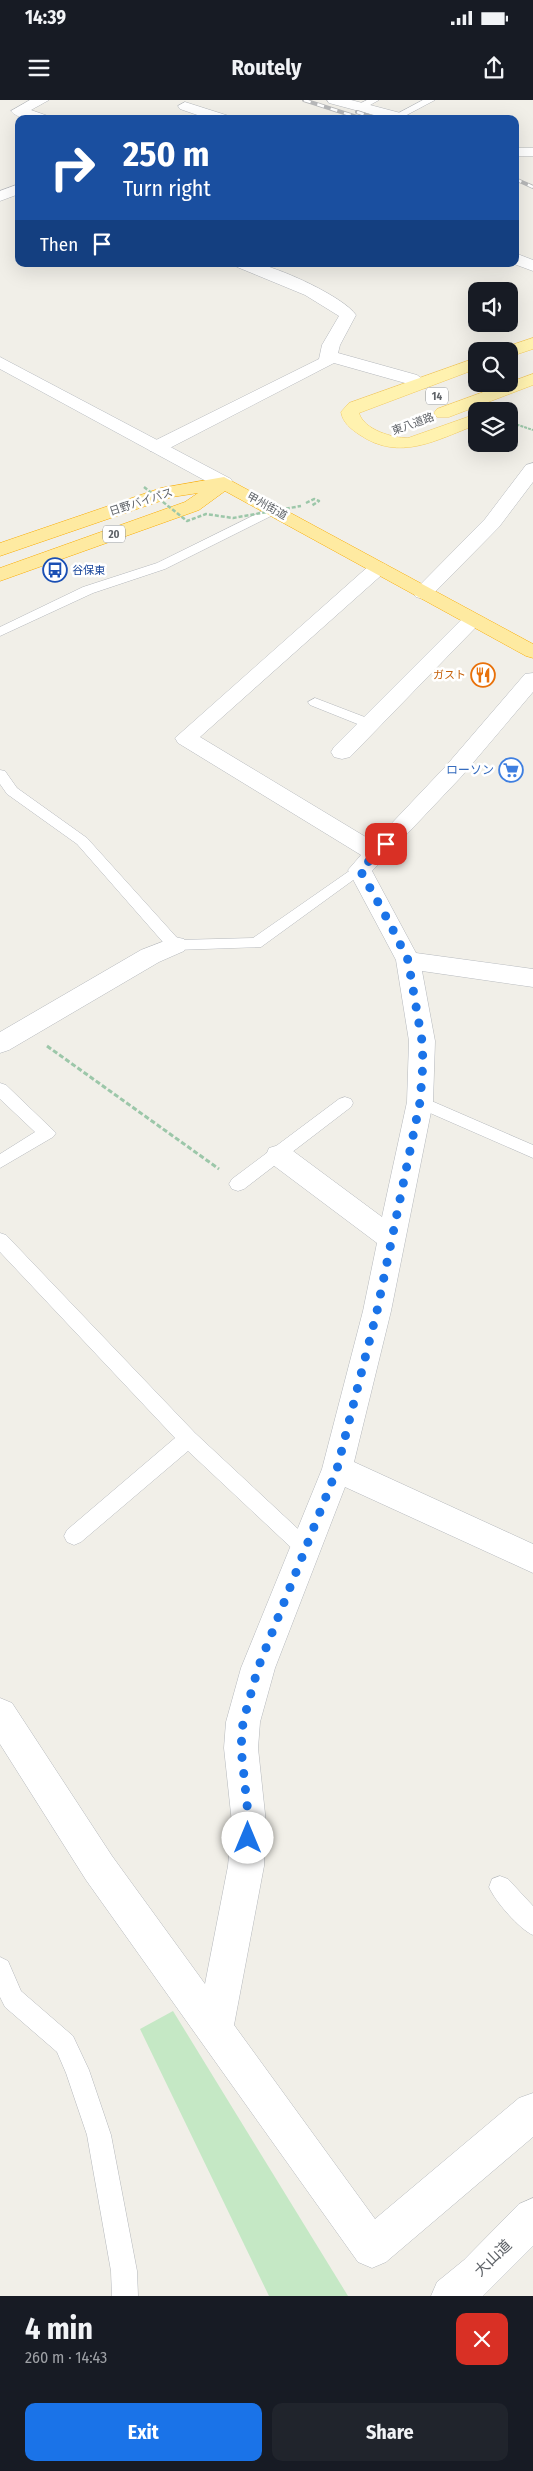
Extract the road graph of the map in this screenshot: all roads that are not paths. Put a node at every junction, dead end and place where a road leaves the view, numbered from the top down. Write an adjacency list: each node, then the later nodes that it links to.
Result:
1 (42, 100): 7 (street)
2 (334, 100): 6 (street)
3 (374, 100): 6 (lane)
4 (430, 100): 11 (lane)
5 (189, 103): 8 (street); 9 (street)
6 (360, 107): 10 (street)
7 (31, 115)
8 (172, 115)
9 (215, 115)
10 (394, 115)
11 (405, 115)
12 (15, 190): 13 (street)
13 (0, 196)
14 (519, 260): 15 (street)
15 (533, 266)
16 (250, 267): 19 (street)
17 (533, 343): 18 (main road)
18 (518, 349)
19 (329, 356): 25 (street); 30 (street)
20 (533, 361): 23 (main road)
21 (0, 362): 30 (street, 甲州街道)
22 (468, 366): 25 (main road)
23 (518, 367)
24 (533, 379): 29 (main road, 東八道路 / 14)
25 (420, 384): 28 (main road)
26 (382, 416): 28 (main road, 東八道路)
27 (468, 422): 29 (main road)
28 (358, 425): 29 (main road)
29 (377, 437)
30 (158, 447): 32 (street, 甲州街道)
31 (533, 469): 33 (street)
32 (224, 483): 35 (highway, 甲州街道); 36 (highway, 日野バイパス / 20); 38 (highway, 日野バイパス / 20)
33 (511, 496): 34 (street); 39 (street)
34 (533, 502)
35 (273, 510): 37 (highway, 甲州街道); 41 (lane)
36 (0, 550)
37 (378, 568): 39 (highway, 甲州街道); 48 (street)
38 (0, 575)
39 (423, 593): 40 (highway, 甲州街道)
40 (472, 620): 42 (highway, 甲州街道); 45 (street)
41 (0, 632)
42 (533, 652)
43 (533, 680): 48 (street)
44 (315, 702): 45 (lane)
45 (370, 724): 46 (street)
46 (342, 752)
47 (0, 774): 49 (lane)
48 (368, 862): 49 (lane); 50 (street)
49 (175, 945): 52 (street)
50 (408, 960): 51 (street); 54 (street)
51 (533, 978)
52 (0, 1044)
53 (0, 1089): 58 (lane)
54 (420, 1102): 56 (lane); 60 (street)
55 (345, 1103): 57 (lane)
56 (533, 1152)
57 (279, 1155): 59 (lane); 60 (street)
58 (0, 1162)
59 (238, 1184)
60 (392, 1239): 63 (street)
61 (0, 1240): 62 (lane)
62 (188, 1439): 64 (lane); 65 (lane)
63 (337, 1469): 65 (street); 66 (street)
64 (74, 1536)
65 (305, 1548): 71 (street)
66 (533, 1558)
67 (0, 1714): 71 (street)
68 (500, 1887): 69 (lane)
69 (533, 1923)
70 (0, 1969): 74 (lane)
71 (215, 2028): 72 (street)
72 (533, 2112)
73 (533, 2218): 75 (street, 大山道)
74 (125, 2296)
75 (451, 2296)

